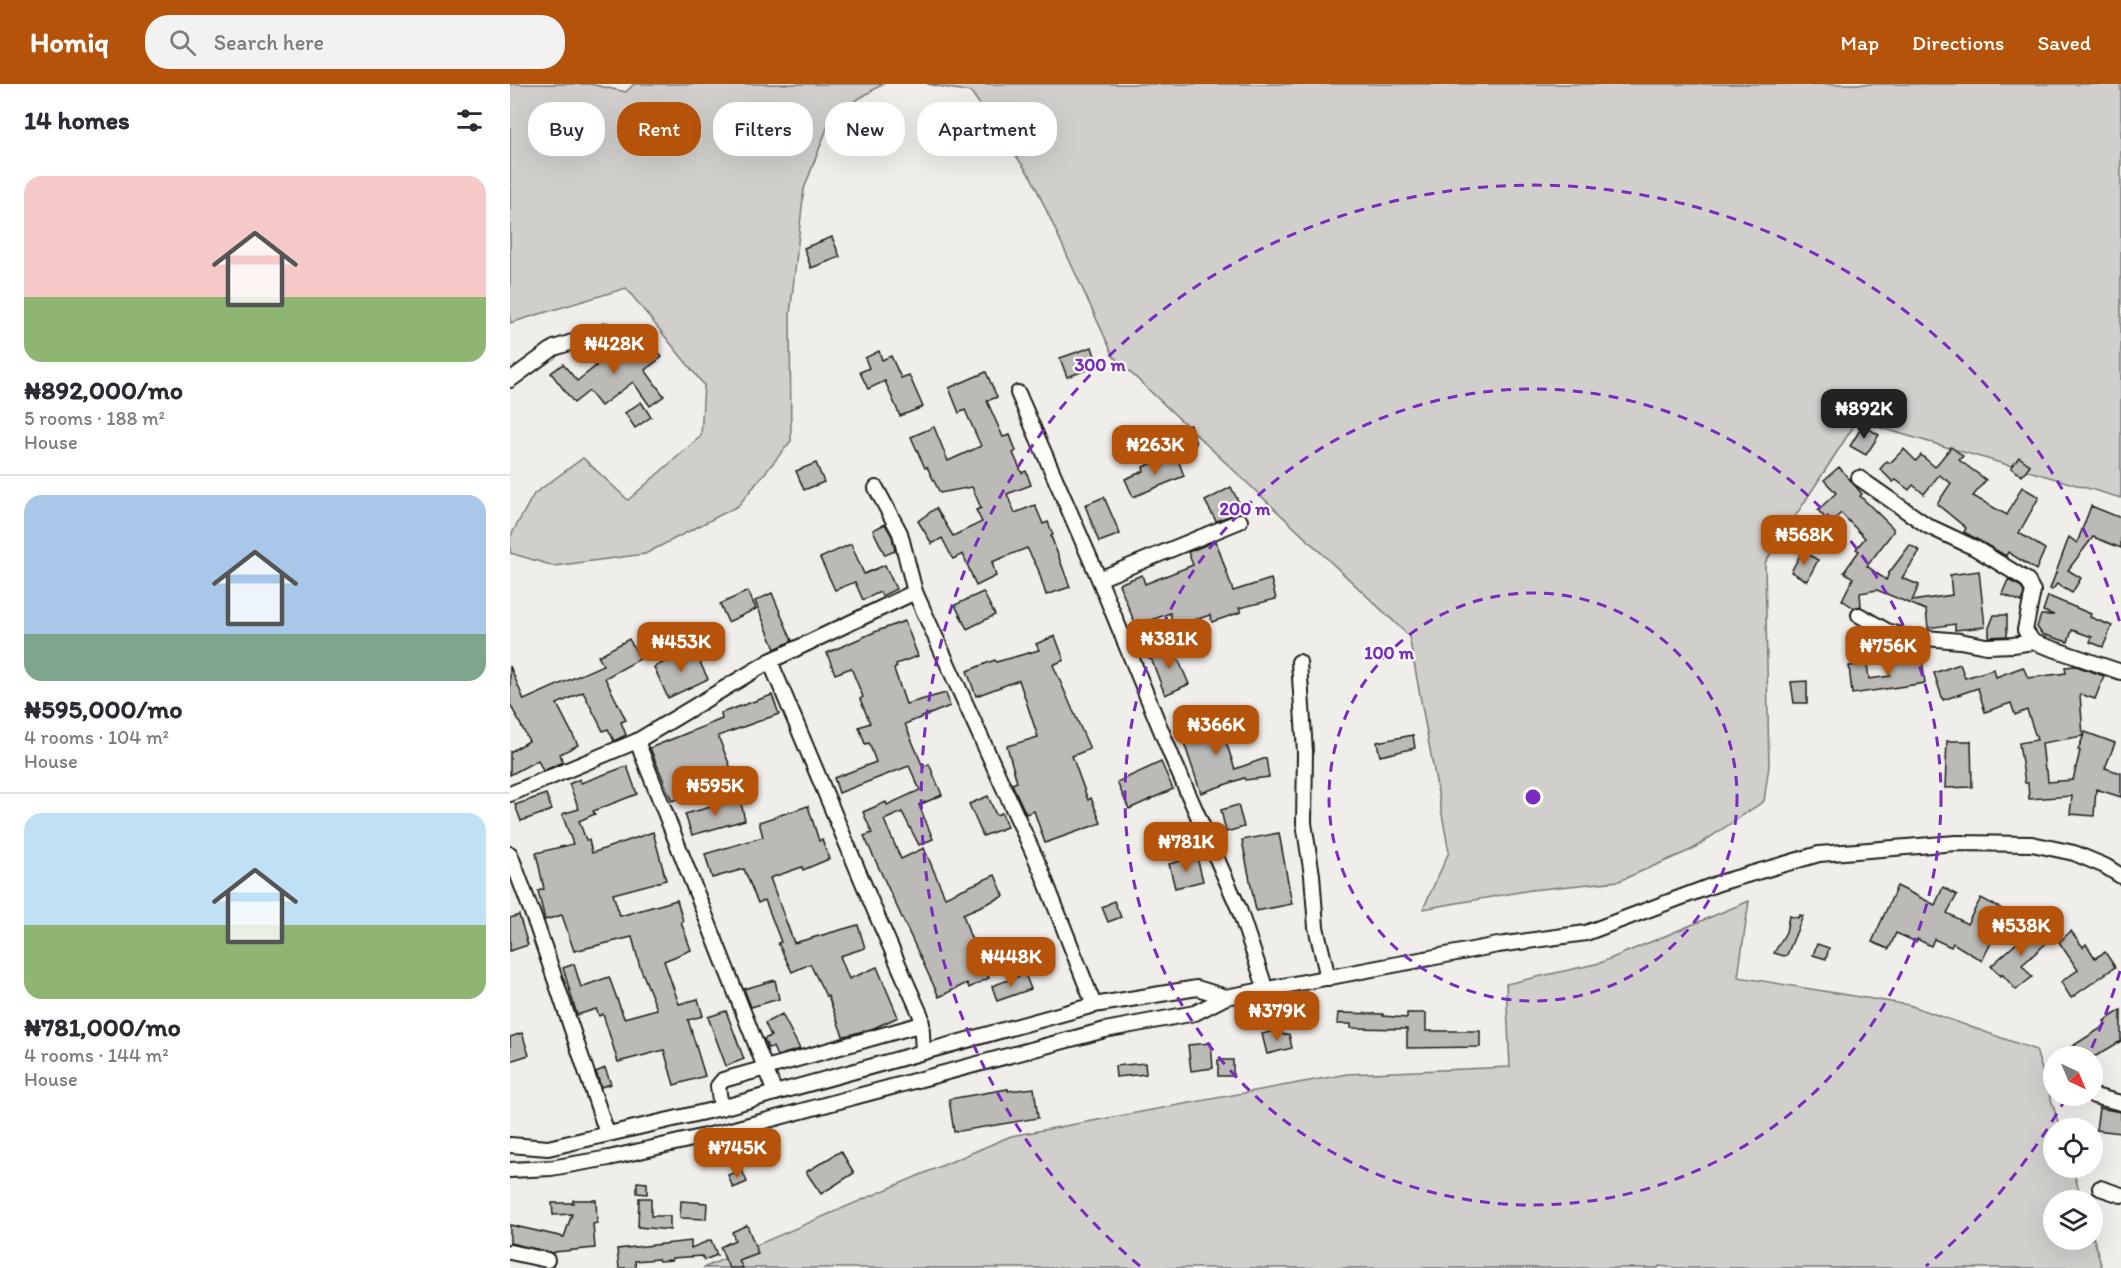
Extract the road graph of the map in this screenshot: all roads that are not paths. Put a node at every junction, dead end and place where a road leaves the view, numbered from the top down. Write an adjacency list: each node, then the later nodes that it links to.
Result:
1 (606, 331): 2 (street)
2 (510, 380)
3 (1018, 393): 7 (street)
4 (1859, 478): 10 (street)
5 (876, 488): 8 (street)
6 (1240, 521): 7 (street)
7 (1099, 579): 19 (street)
8 (915, 592): 11 (street); 21 (street)
9 (1859, 615): 10 (street)
10 (2033, 642): 13 (street)
11 (770, 661): 14 (street); 22 (street)
12 (1299, 662): 18 (street)
13 (2121, 671)
14 (637, 741): 15 (street); 24 (street)
15 (510, 794)
16 (510, 854): 29 (street)
17 (2121, 876): 18 (street)
18 (1328, 978): 19 (street)
19 (1266, 990): 20 (street)
20 (1226, 997): 21 (street); 31 (street)
21 (1094, 1005): 23 (street)
22 (922, 1024): 23 (street); 24 (street)
23 (923, 1052): 25 (street)
24 (765, 1067): 25 (street); 28 (street)
25 (775, 1093): 28 (street)
26 (2103, 1098): 27 (street)
27 (2121, 1103)
28 (721, 1108): 29 (street)
29 (607, 1133): 30 (street)
30 (510, 1145)
31 (510, 1170)
32 (2100, 1188): 33 (street)
33 (2121, 1195)
34 (510, 1252): 35 (street)
35 (547, 1260)

